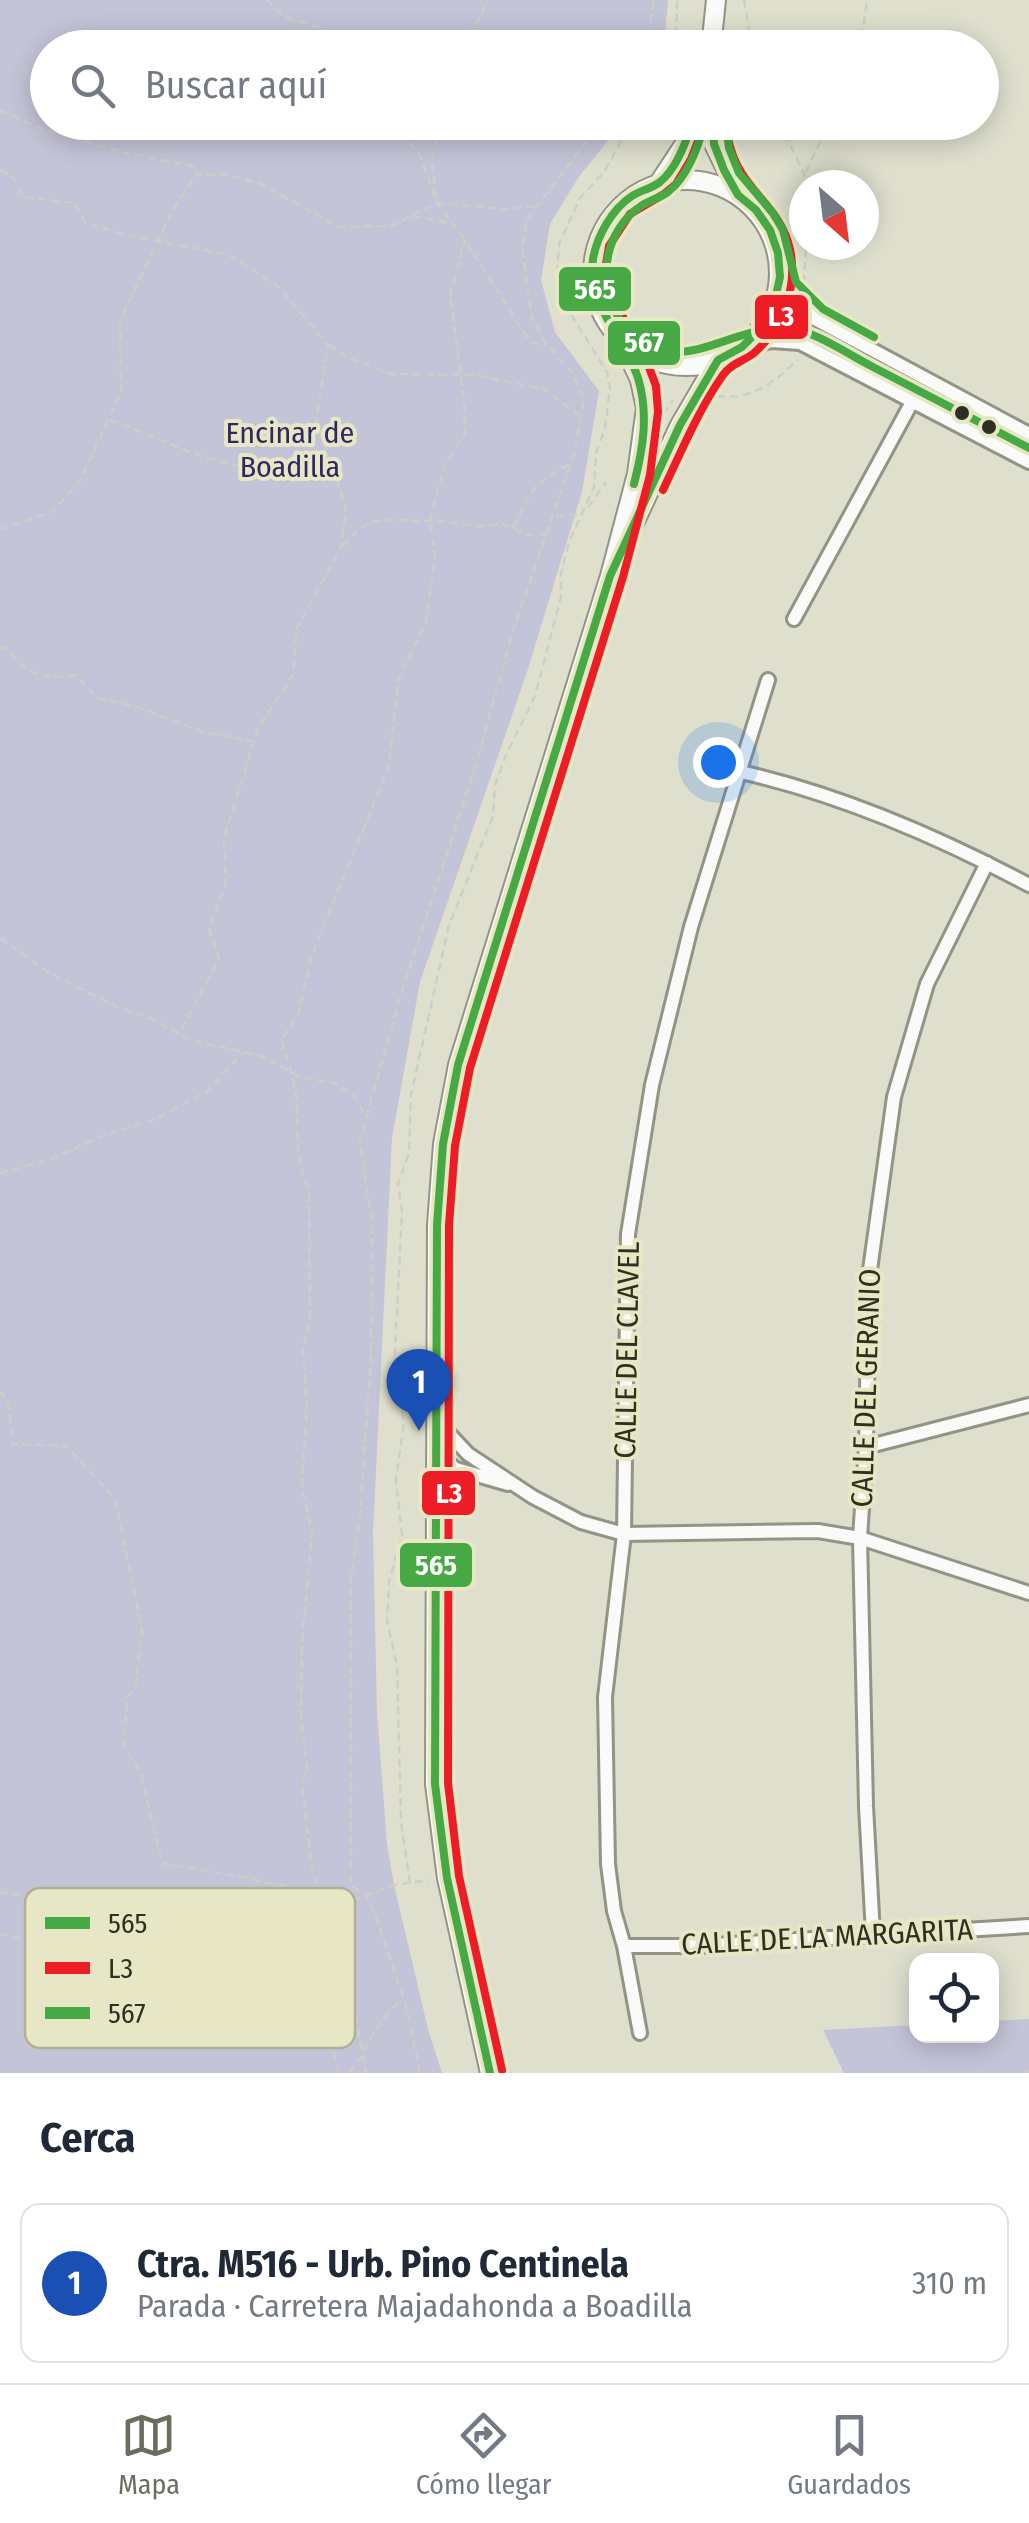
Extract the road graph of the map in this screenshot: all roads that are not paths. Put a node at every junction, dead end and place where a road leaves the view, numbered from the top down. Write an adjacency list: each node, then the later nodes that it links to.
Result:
1 (716, 0): 2 (street)
2 (713, 30)
3 (687, 140): 5 (street)
4 (714, 140): 6 (street)
5 (659, 183): 6 (street); 8 (street)
6 (738, 194): 7 (street)
7 (780, 277): 9 (street); 12 (street)
8 (622, 342): 10 (street); 14 (street)
9 (742, 348): 10 (street); 11 (street)
10 (718, 360): 14 (street)
11 (912, 402): 13 (street); 15 (street)
12 (1029, 434)
13 (1029, 462)
14 (610, 576): 21 (street)
15 (794, 620)
16 (768, 680): 17 (street, CALLE DEL CLAVEL)
17 (741, 772): 18 (street); 27 (street, CALLE DEL CLAVEL)
18 (987, 862): 19 (street); 22 (street, CALLE DEL GERANIO)
19 (1029, 885)
20 (1029, 1406): 22 (street)
21 (438, 1422): 23 (street); 25 (street)
22 (866, 1447): 28 (street, CALLE DEL GERANIO)
23 (435, 1453): 24 (street); 26 (street)
24 (476, 1477): 25 (street); 26 (street)
25 (515, 1486): 27 (street)
26 (435, 1526): 34 (street)
27 (624, 1534): 28 (street); 32 (street, CALLE DEL CLAVEL)
28 (860, 1538): 29 (street); 31 (street, CALLE DEL GERANIO)
29 (1029, 1593)
30 (1029, 1926): 31 (street, CALLE DE LA MARGARITA)
31 (874, 1934): 32 (street, CALLE DE LA MARGARITA)
32 (624, 1946): 33 (street, CALLE DEL CLAVEL)
33 (640, 2034)
34 (490, 2073)

